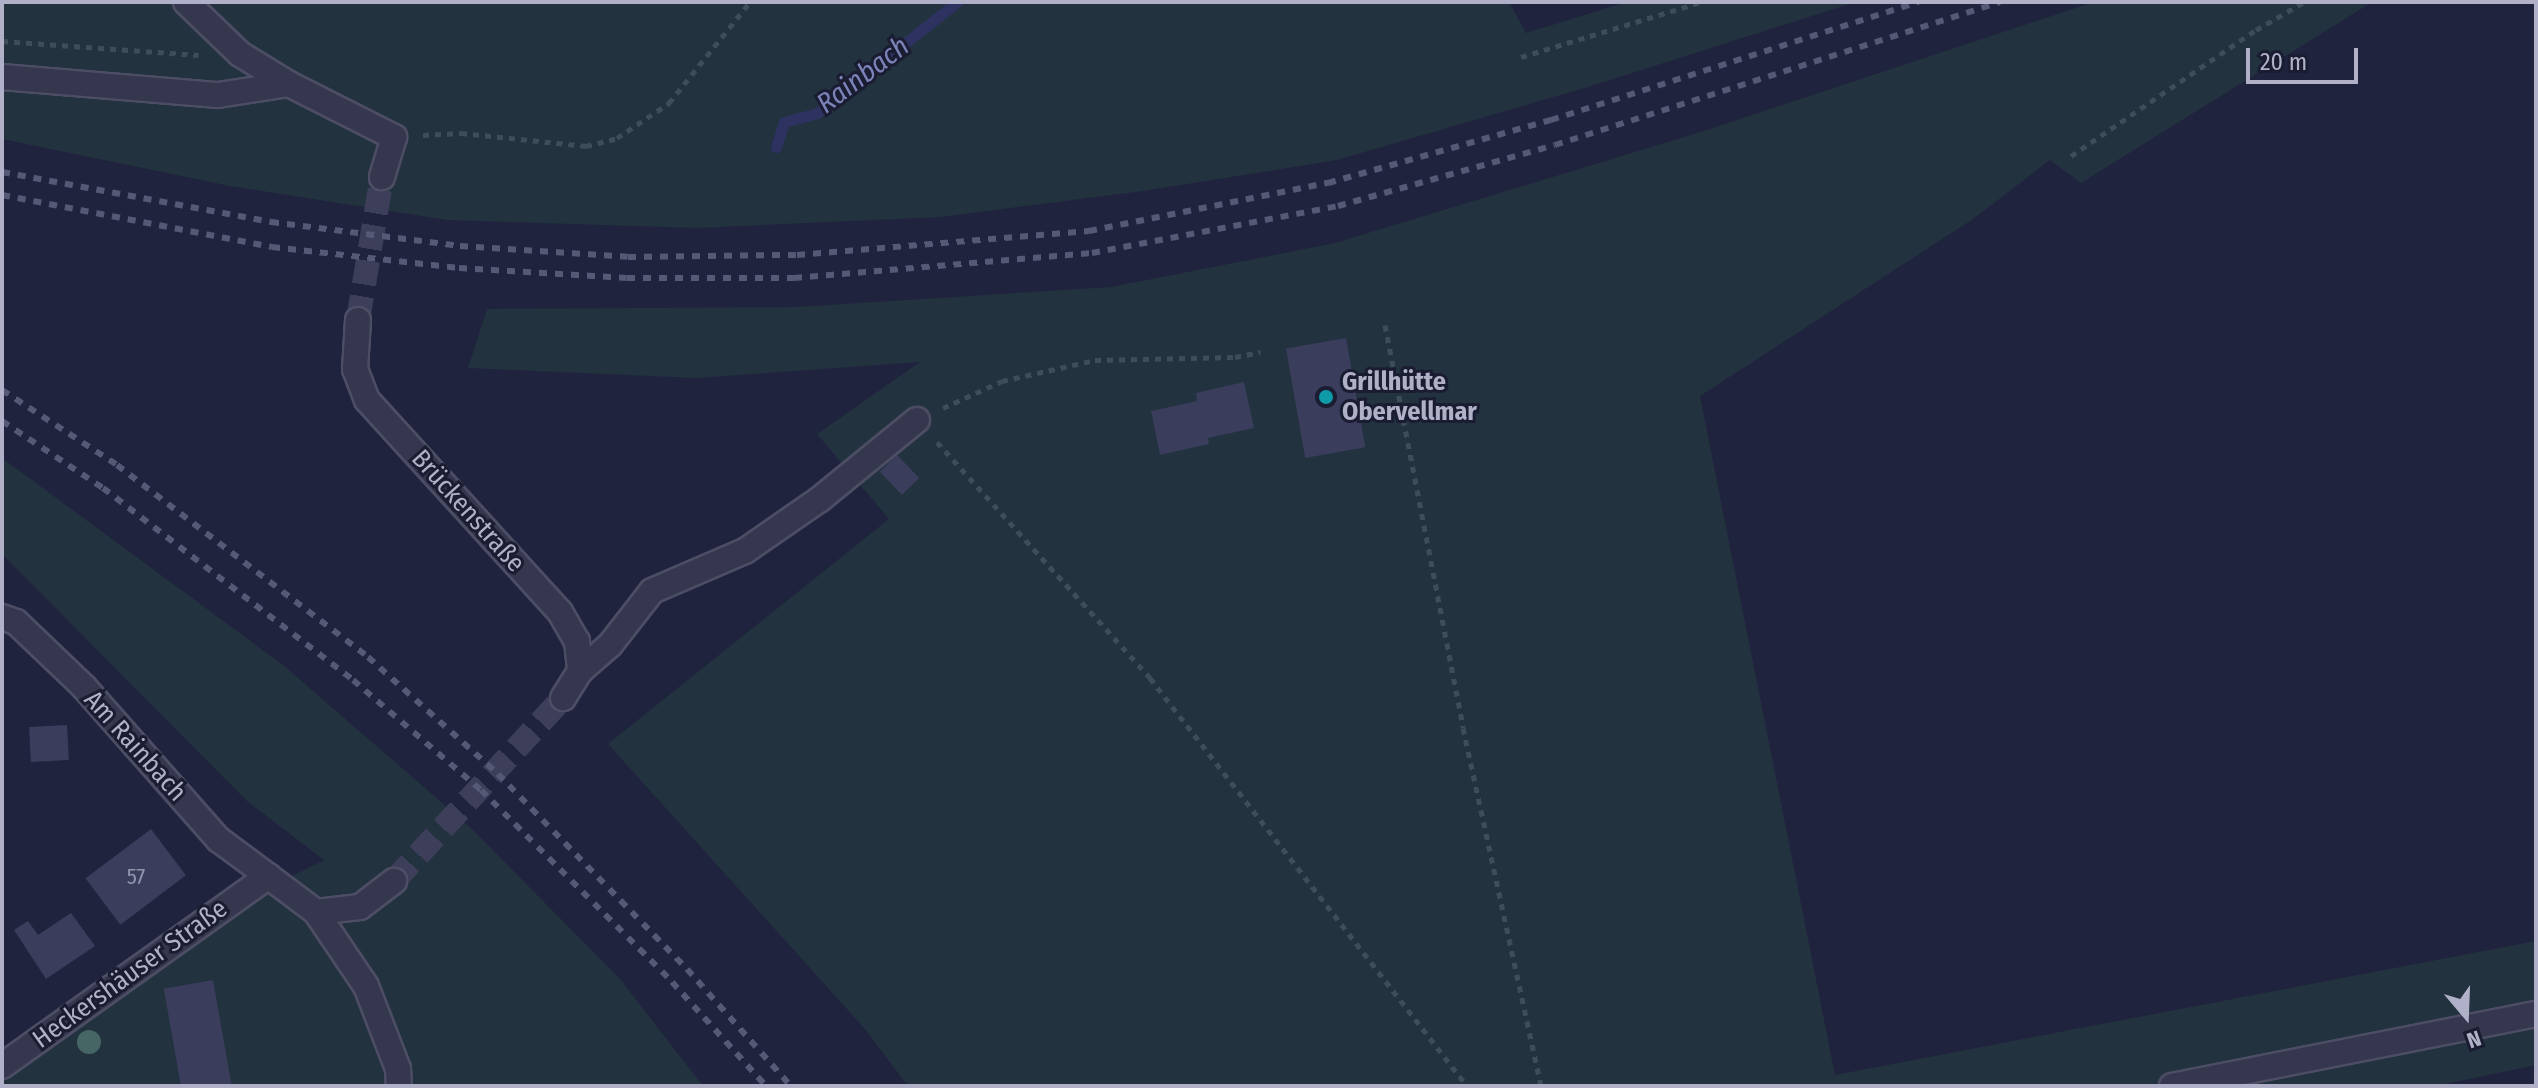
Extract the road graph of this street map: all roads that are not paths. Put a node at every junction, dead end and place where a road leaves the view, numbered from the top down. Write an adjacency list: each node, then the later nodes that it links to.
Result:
1 (186, 2): 3 (street)
2 (2, 77): 3 (street)
3 (289, 84): 4 (street)
4 (382, 177)
5 (358, 320): 8 (street, Brückenstraße)
6 (917, 420): 8 (street)
7 (2, 617): 10 (street, Am Rainbach)
8 (580, 671): 9 (street)
9 (563, 698)
10 (264, 880): 12 (street); 14 (street, Heckershäuser Straße)
11 (394, 881): 12 (street)
12 (316, 912): 15 (street)
13 (2536, 1014): 16 (street)
14 (2, 1066)
15 (399, 1086)
16 (2172, 1086)

